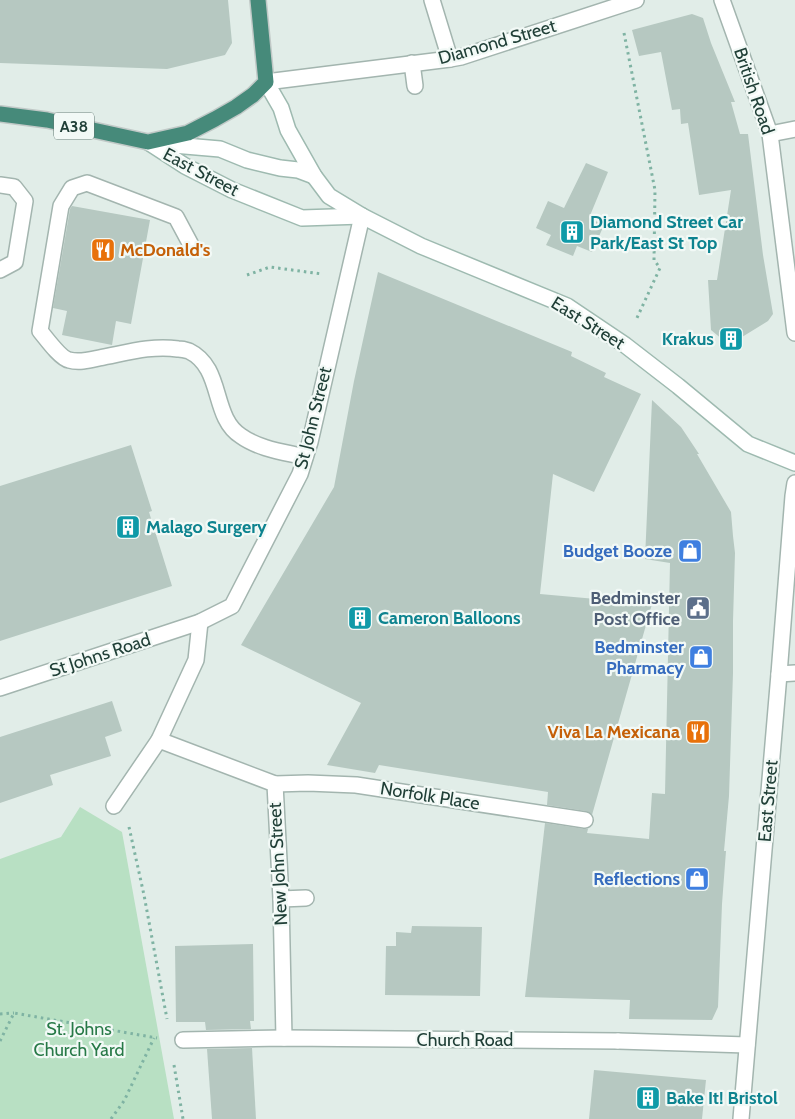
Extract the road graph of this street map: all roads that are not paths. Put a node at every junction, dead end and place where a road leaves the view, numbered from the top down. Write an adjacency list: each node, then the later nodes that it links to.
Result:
1 (258, 0): 7 (highway)
2 (432, 0): 5 (street)
3 (636, 0): 5 (street, Diamond Street)
4 (722, 0): 11 (street, British Road)
5 (450, 59): 6 (street, Diamond Street)
6 (412, 63): 7 (street, Diamond Street); 8 (street)
7 (266, 82): 12 (highway, A38); 13 (street, East Street)
8 (416, 86)
9 (0, 114): 12 (highway, A38)
10 (795, 129): 11 (street)
11 (770, 134): 18 (street, British Road)
12 (148, 142): 13 (street, East Street); 15 (street, East Street)
13 (314, 176): 15 (street, East Street)
14 (0, 185): 17 (street)
15 (362, 216): 19 (street, St John Street); 20 (street, East Street)
16 (191, 245): 19 (street)
17 (0, 270)
18 (795, 334)
19 (306, 458): 22 (street, St John Street)
20 (795, 463)
21 (795, 483): 24 (street, East Street)
22 (200, 622): 25 (street, St Johns Road); 26 (street)
23 (795, 673): 24 (street)
24 (779, 674): 34 (street, East Street)
25 (0, 688)
26 (159, 740): 27 (street, New John Street); 28 (street)
27 (275, 784): 29 (street, Norfolk Place); 31 (street, New John Street)
28 (114, 806)
29 (585, 820)
30 (306, 898): 31 (street)
31 (281, 899): 32 (street, New John Street)
32 (284, 1038): 33 (street, Church Road); 34 (street, Church Road)
33 (176, 1040)
34 (747, 1045): 35 (street, East Street)
35 (741, 1119)

